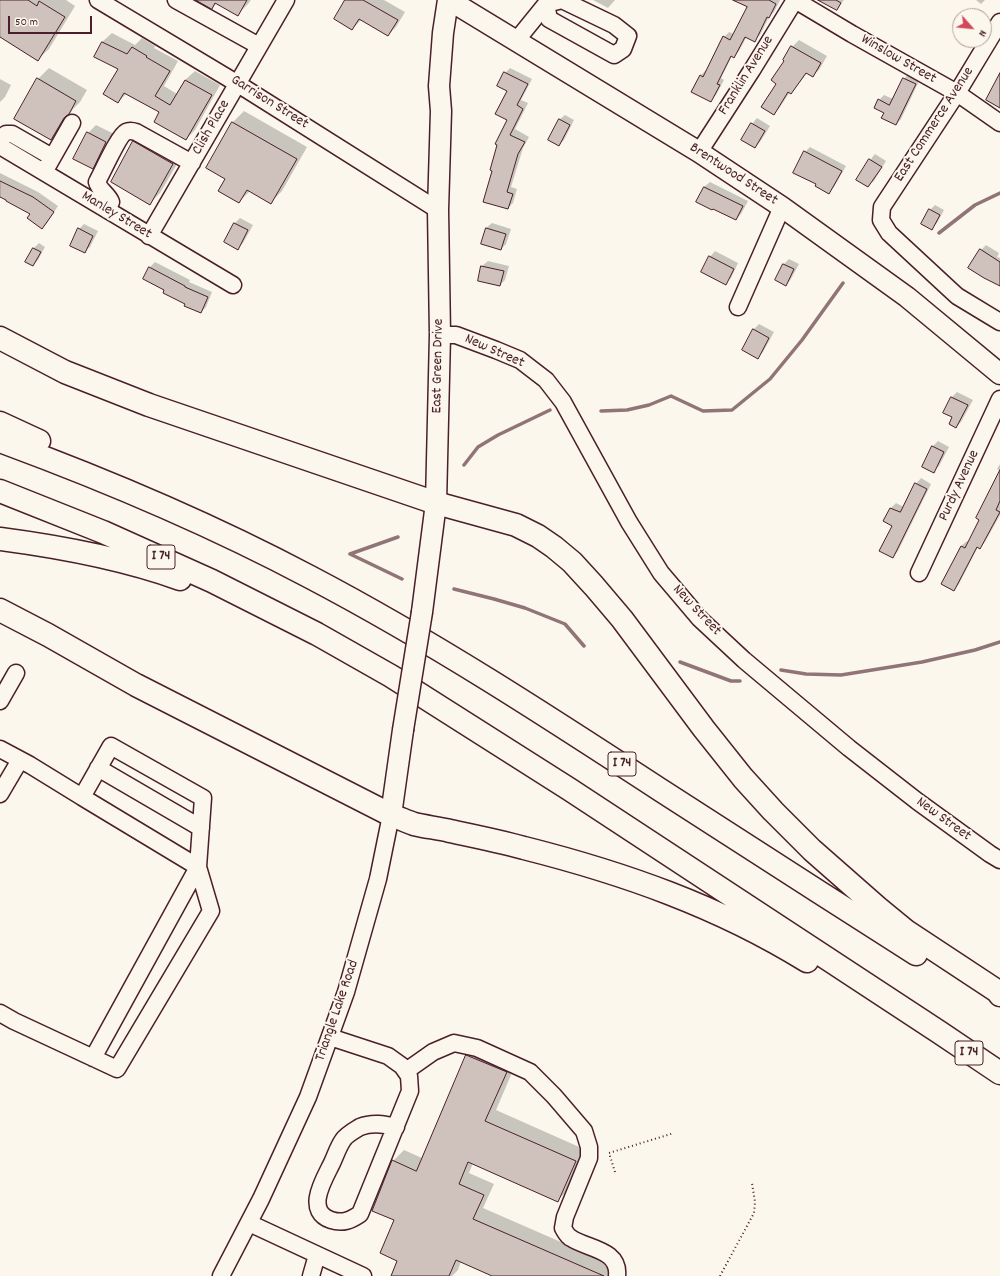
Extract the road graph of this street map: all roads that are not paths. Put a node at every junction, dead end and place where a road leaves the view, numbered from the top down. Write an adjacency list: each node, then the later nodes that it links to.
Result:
1 (98, 0): 10 (street, Garrison Street)
2 (176, 0): 9 (street)
3 (286, 0): 9 (street, Clish Place)
4 (449, 0): 8 (main road, Brentwood Street); 22 (main road, East Green Drive)
5 (795, 0): 11 (street, Winslow Street); 16 (street, Franklin Avenue)
6 (546, 4): 6 (street); 8 (street)
7 (1000, 22): 11 (street, East Commerce Avenue)
8 (516, 41): 16 (main road, Brentwood Street)
9 (259, 46): 10 (street, Clish Place)
10 (238, 84): 18 (street, Clish Place); 22 (street, Garrison Street)
11 (957, 93): 13 (street, Winslow Street); 26 (street, East Commerce Avenue)
12 (72, 123): 17 (street)
13 (1000, 123)
14 (0, 139): 17 (street)
15 (0, 146): 19 (street, Manley Street)
16 (699, 152): 20 (main road, Brentwood Street)
17 (52, 157): 19 (street)
18 (192, 163): 21 (street); 23 (street, Clish Place)
19 (43, 172): 21 (street, Manley Street)
20 (782, 207): 25 (street); 29 (main road, Brentwood Street)
21 (107, 210): 23 (street, Manley Street)
22 (438, 210): 27 (main road, East Green Drive)
23 (149, 236): 24 (street, Manley Street)
24 (232, 285)
25 (738, 307)
26 (1000, 322)
27 (440, 335): 34 (main road, East Green Drive); 50 (street, New Street)
28 (0, 338): 34 (highway)
29 (1000, 374)
30 (1000, 399): 37 (street, Purdy Avenue)
31 (0, 424): 35 (highway)
32 (0, 441): 35 (highway, I 74)
33 (0, 491): 39 (highway, I 74)
34 (436, 503): 42 (main road, East Green Drive, bridge); 52 (highway)
35 (233, 538): 53 (highway, I 74)
36 (0, 540): 39 (highway)
37 (919, 573)
38 (0, 610): 48 (highway)
39 (317, 634): 55 (highway, I 74)
40 (16, 673): 41 (street)
41 (0, 701)
42 (402, 730): 48 (main road, Triangle Lake Road)
43 (0, 749): 44 (street)
44 (20, 760): 46 (street); 47 (street)
45 (98, 768): 47 (street); 49 (street); 49 (street)
46 (0, 794)
47 (82, 797): 51 (street)
48 (391, 815): 55 (highway); 56 (street, Triangle Lake Road)
49 (201, 828): 51 (street)
50 (1000, 860)
51 (198, 867): 57 (street); 57 (street)
52 (1000, 995)
53 (1000, 1008)
54 (0, 1013): 57 (street)
55 (939, 1032): 59 (highway, I 74)
56 (330, 1037): 58 (street); 61 (street, Triangle Lake Road)
57 (93, 1058)
58 (406, 1071): 60 (street); 66 (street)
59 (1000, 1073)
60 (396, 1127): 60 (street)
61 (249, 1223): 62 (street); 63 (street, Triangle Lake Road)
62 (317, 1255): 64 (street); 65 (street)
63 (221, 1276)
64 (311, 1276)
65 (363, 1276)
66 (617, 1276)

